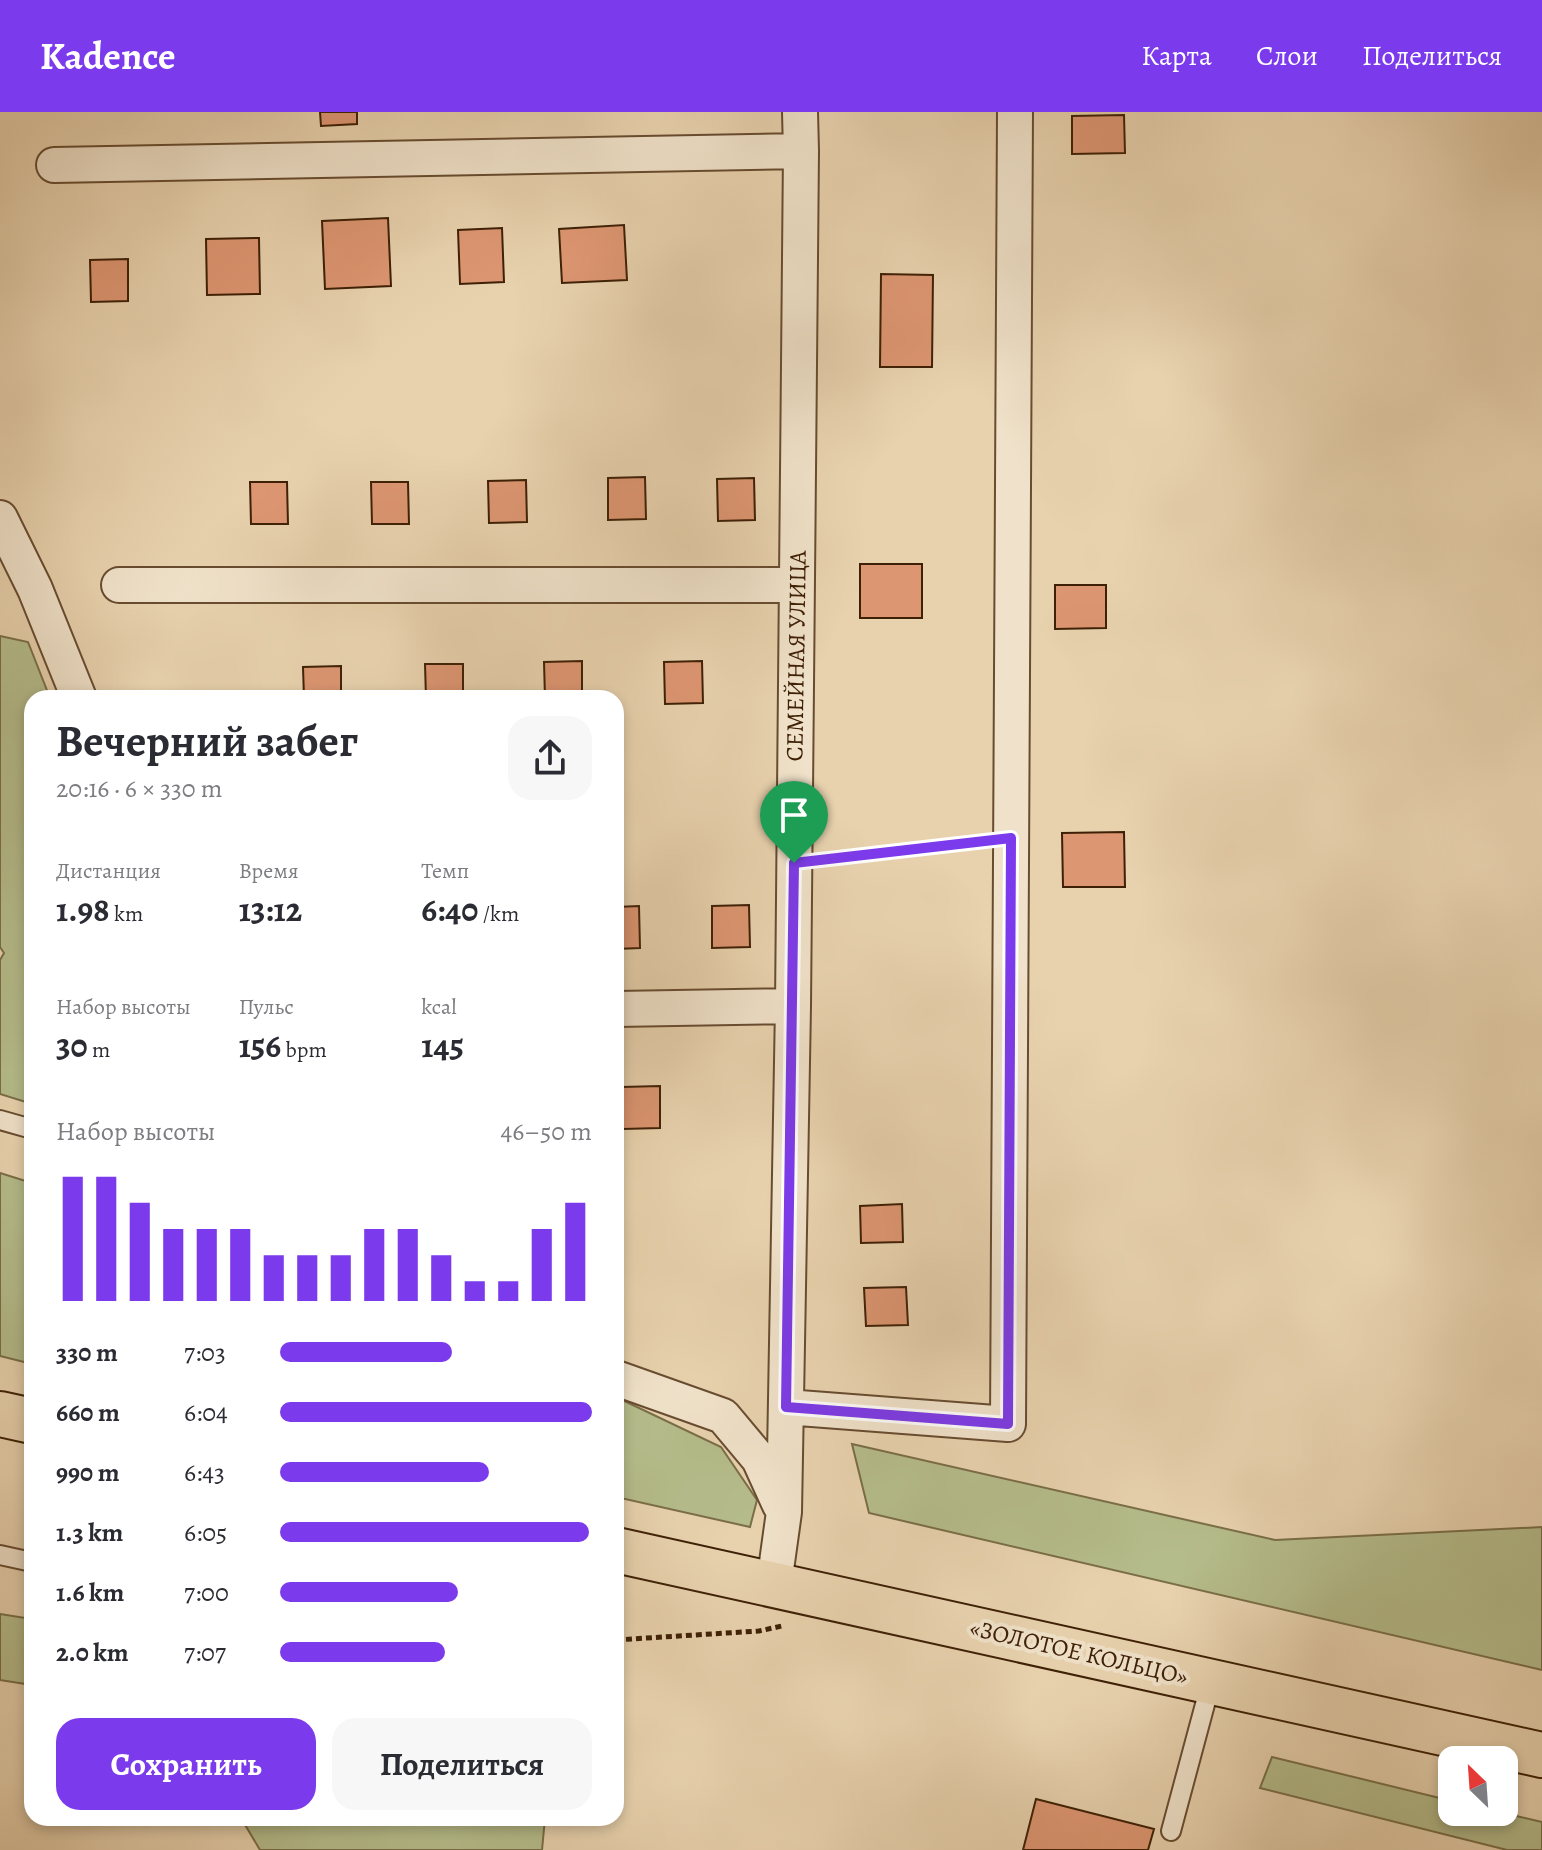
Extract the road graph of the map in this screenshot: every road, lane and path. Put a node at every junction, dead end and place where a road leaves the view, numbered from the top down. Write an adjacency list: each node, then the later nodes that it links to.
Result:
1 (800, 112): 3 (street, СЕМЕЙНАЯ УЛИЦА)
2 (1015, 112): 9 (street)
3 (801, 151): 4 (street); 7 (street, СЕМЕЙНАЯ УЛИЦА)
4 (54, 165)
5 (0, 518): 8 (street)
6 (119, 585): 7 (street)
7 (796, 585): 10 (street, СЕМЕЙНАЯ УЛИЦА)
8 (76, 690)
9 (1011, 838): 10 (path); 16 (street)
10 (794, 863): 11 (street, СЕМЕЙНАЯ УЛИЦА)
11 (793, 1006): 12 (street); 16 (street, СЕМЕЙНАЯ УЛИЦА)
12 (624, 1009)
13 (0, 1120): 14 (lane)
14 (24, 1127)
15 (624, 1381): 19 (street)
16 (786, 1407): 19 (street, СЕМЕЙНАЯ УЛИЦА)
17 (0, 1414): 18 (main road)
18 (24, 1419)
19 (784, 1512): 23 (street, СЕМЕЙНАЯ УЛИЦА)
20 (624, 1552): 23 (main road, «ЗОЛОТОЕ КОЛЬЦО»)
21 (0, 1555): 22 (lane)
22 (24, 1560)
23 (774, 1584): 26 (main road, «ЗОЛОТОЕ КОЛЬЦО»)
24 (787, 1625): 25 (path)
25 (624, 1639)
26 (1211, 1682): 27 (main road, «ЗОЛОТОЕ КОЛЬЦО»); 28 (lane)
27 (1542, 1755)
28 (1171, 1831)

